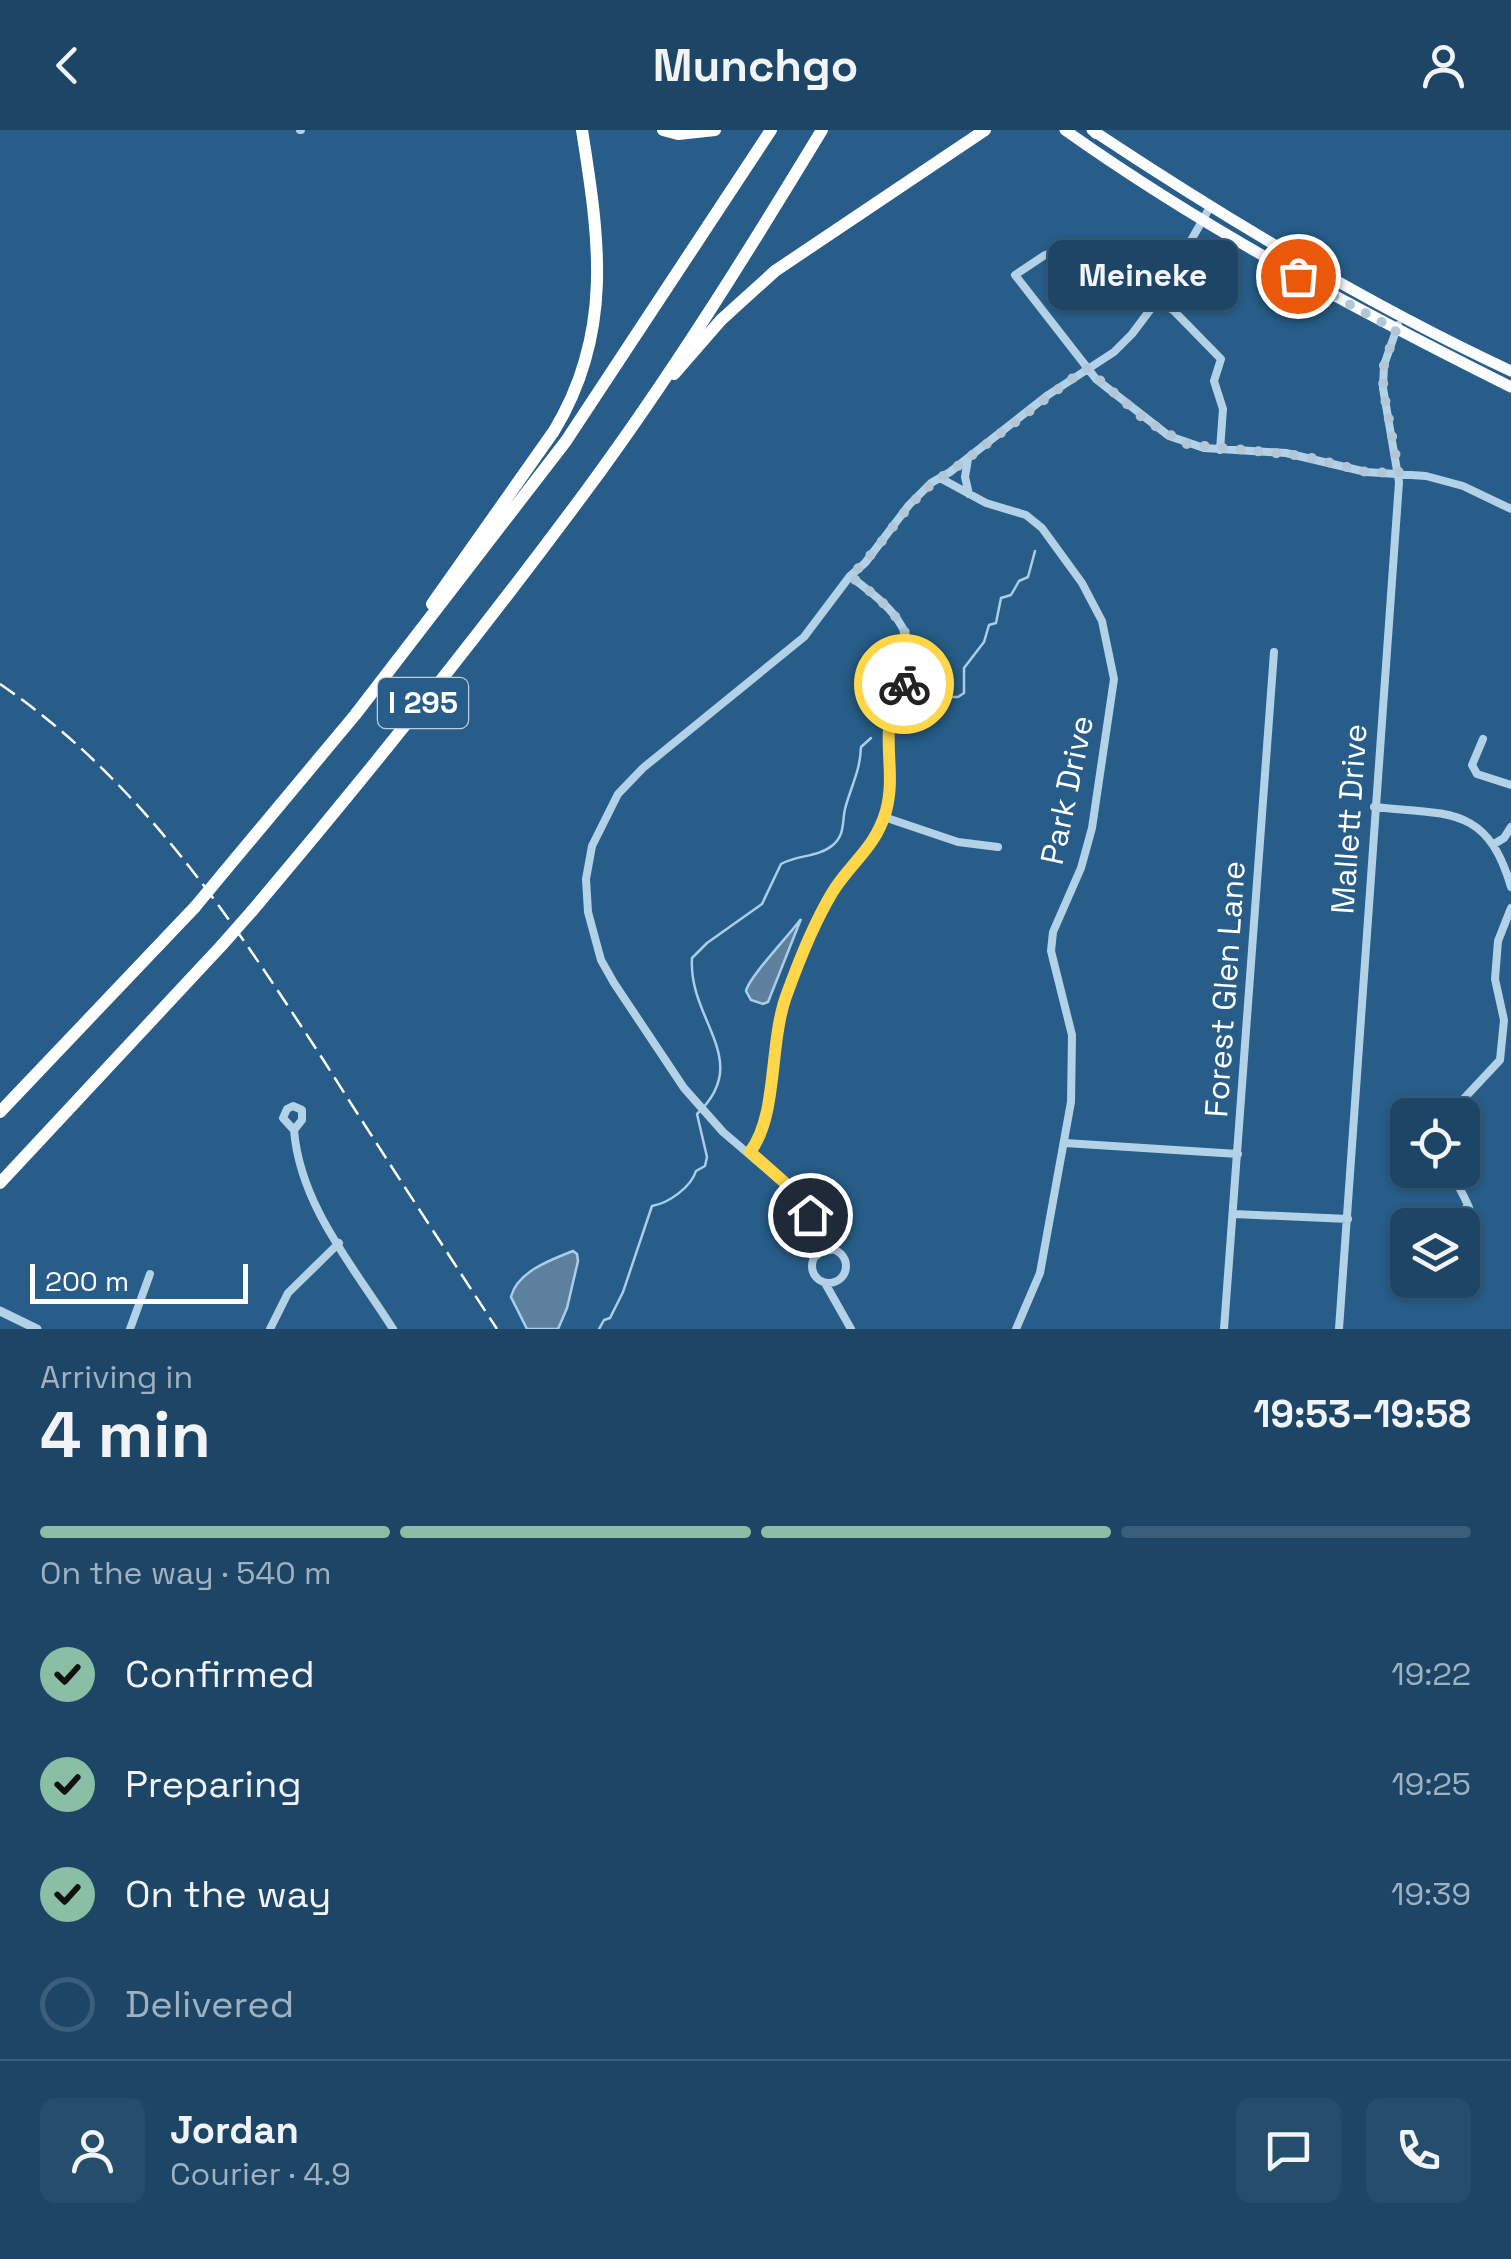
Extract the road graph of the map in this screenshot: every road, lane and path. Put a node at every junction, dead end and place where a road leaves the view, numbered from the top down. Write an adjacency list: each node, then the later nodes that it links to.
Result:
1 (582, 130): 24 (highway)
2 (664, 130): 3 (highway)
3 (715, 130)
4 (771, 130): 24 (highway, I 295)
5 (822, 130): 16 (highway, I 295)
6 (985, 130): 16 (highway)
7 (1065, 130): 10 (highway)
8 (1094, 131): 9 (highway)
9 (1210, 207): 10 (street); 12 (highway)
10 (1202, 221): 11 (street); 12 (highway)
11 (1156, 302): 13 (street); 13 (street); 17 (street)
12 (1398, 323): 14 (highway); 15 (highway); 19 (street, Mallett Drive)
13 (1086, 368): 17 (street); 18 (street)
14 (1511, 371)
15 (1511, 387)
16 (646, 406): 41 (highway, I 295, bridge)
17 (1220, 450): 19 (street)
18 (968, 458): 20 (street); 21 (street)
19 (1399, 473): 22 (street); 28 (street, Mallett Drive)
20 (939, 478): 21 (street, Park Drive); 23 (street)
21 (968, 494): 38 (street, Park Drive)
22 (1511, 510)
23 (850, 576): 29 (street); 39 (street)
24 (407, 649): 36 (highway, I 295, bridge)
25 (1274, 652): 40 (street, Forest Glen Lane)
26 (1483, 739): 27 (street)
27 (1511, 785)
28 (1374, 806): 31 (street); 46 (street, Mallett Drive)
29 (884, 817): 32 (street); 39 (street)
30 (1511, 827): 31 (street)
31 (1494, 844): 33 (street)
32 (998, 847)
33 (1511, 887)
34 (1511, 908): 35 (street)
35 (1464, 1098)
36 (0, 1112)
37 (294, 1130): 47 (street)
38 (1066, 1143): 40 (street); 60 (street, Park Drive)
39 (750, 1152): 45 (street)
40 (1238, 1154): 44 (street, Forest Glen Lane)
41 (0, 1183)
42 (1459, 1188): 43 (street)
43 (1467, 1207)
44 (1234, 1214): 46 (street); 61 (street, Forest Glen Lane)
45 (812, 1219): 48 (street); 49 (street)
46 (1348, 1219): 62 (street, Mallett Drive)
47 (338, 1244): 57 (street); 58 (street)
48 (831, 1250): 49 (street); 51 (street)
49 (817, 1254): 52 (street)
50 (150, 1274): 56 (street)
51 (840, 1278): 52 (street); 53 (street)
52 (825, 1283): 53 (street)
53 (842, 1310): 59 (street)
54 (0, 1312): 55 (street)
55 (37, 1329)
56 (130, 1329)
57 (270, 1329)
58 (393, 1329)
59 (851, 1329)
60 (1016, 1329)
61 (1224, 1329)
62 (1339, 1329)

